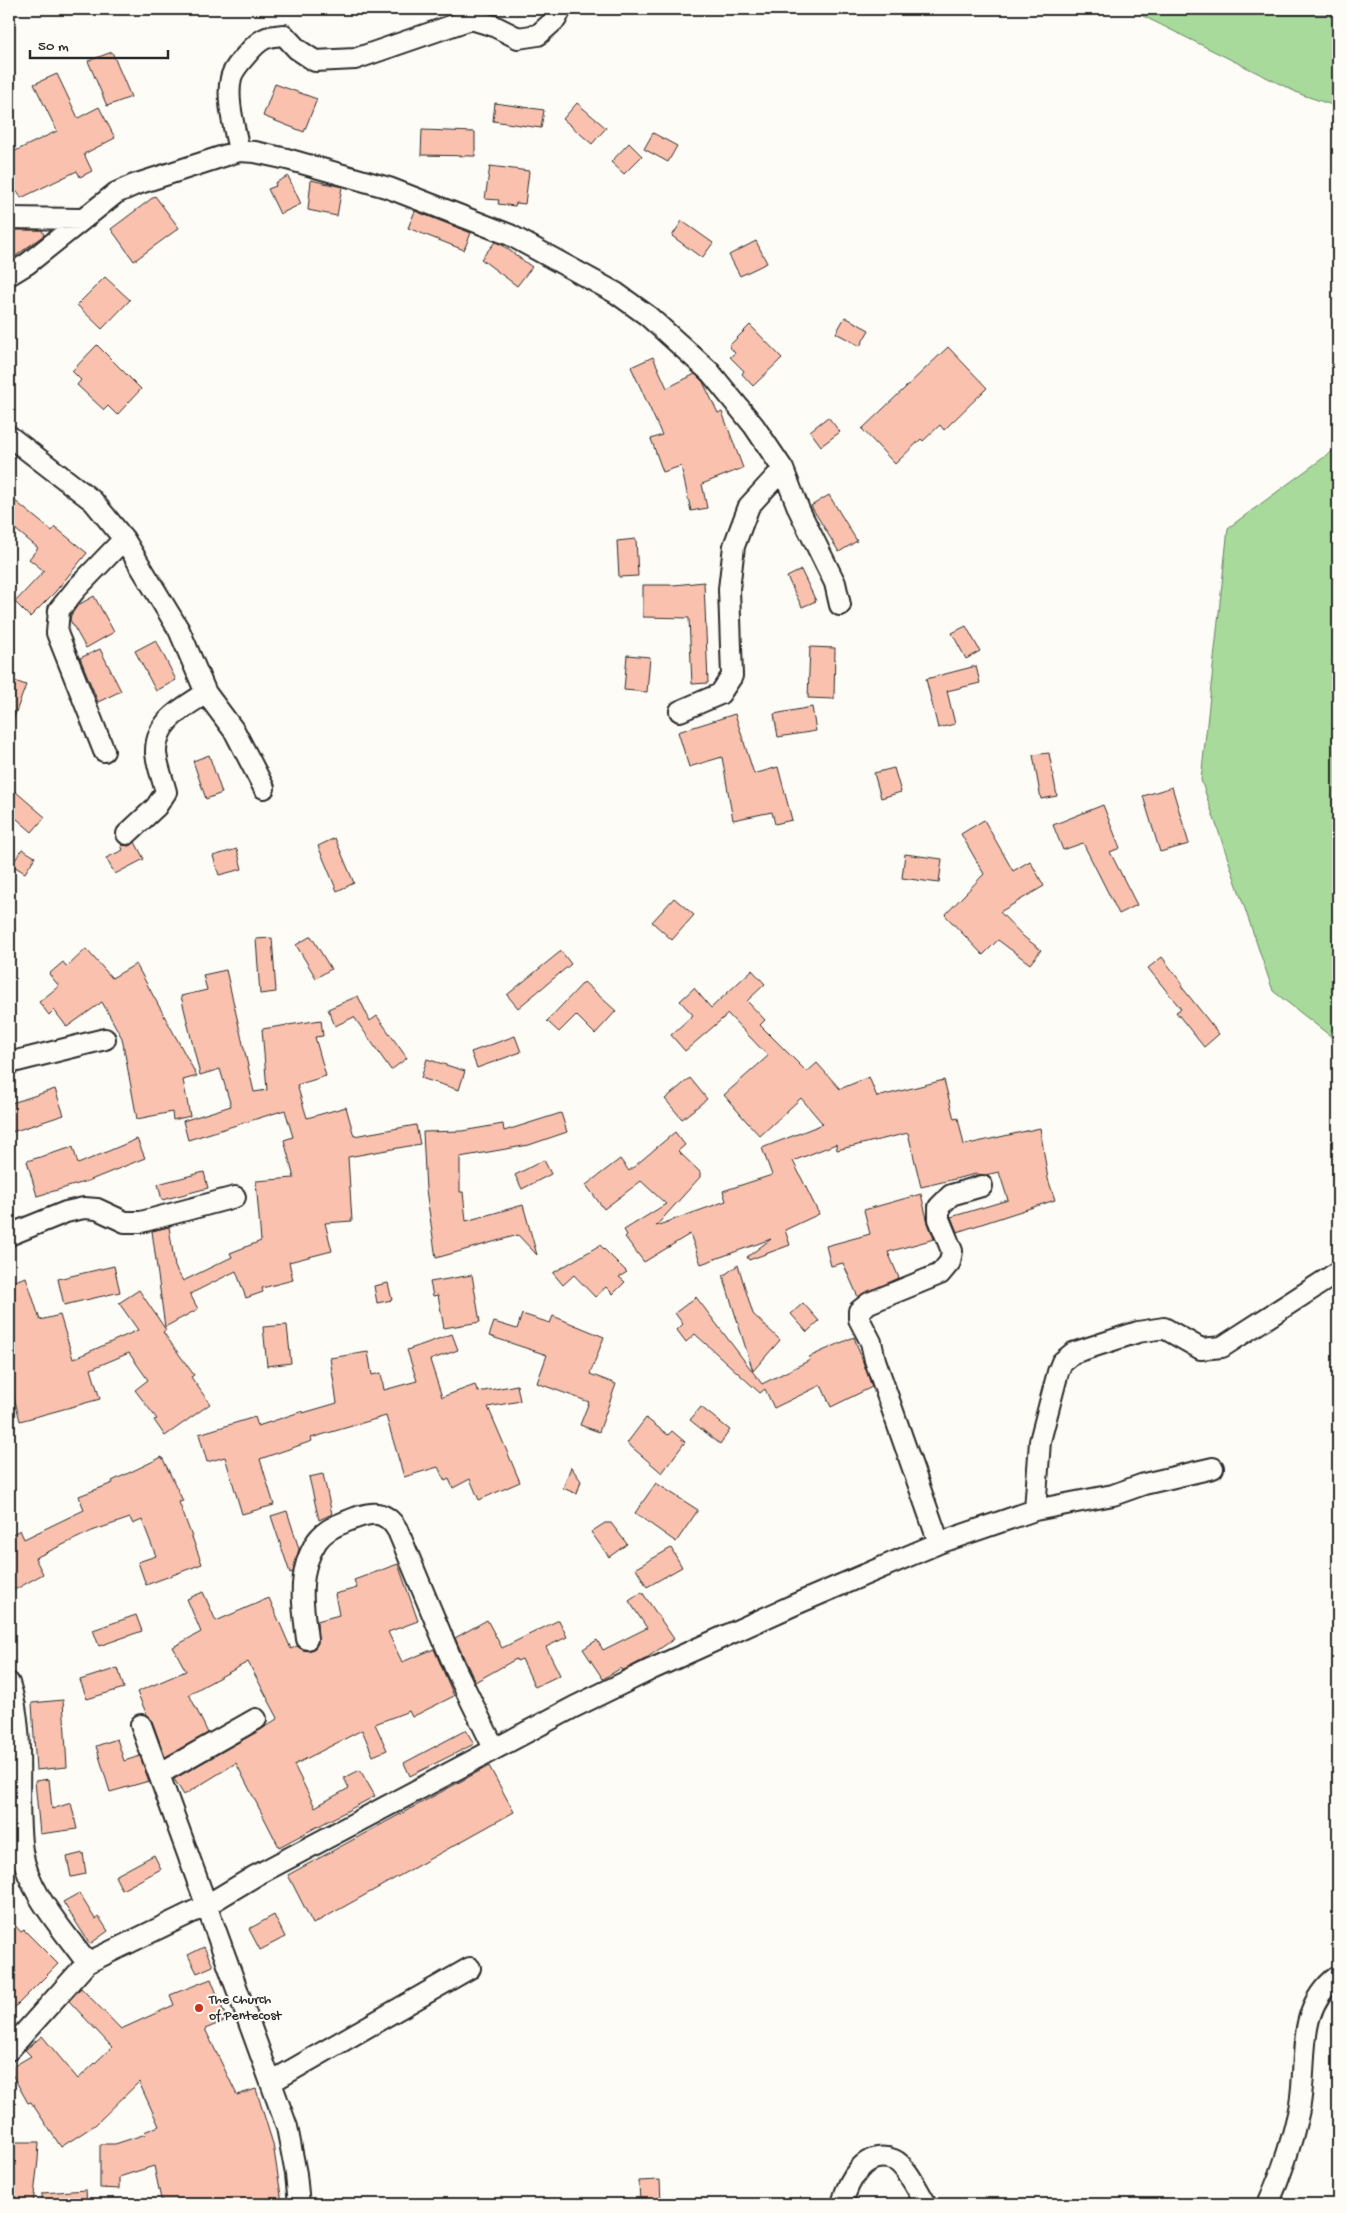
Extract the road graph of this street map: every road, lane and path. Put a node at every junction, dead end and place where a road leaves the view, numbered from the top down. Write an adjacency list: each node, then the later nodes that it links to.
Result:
1 (561, 9): 2 (street)
2 (239, 151): 4 (street); 7 (street)
3 (9, 218): 4 (street)
4 (82, 219): 5 (street)
5 (9, 274)
6 (9, 436): 8 (street)
7 (783, 469): 9 (street); 11 (street)
8 (124, 539): 10 (street); 12 (street)
9 (840, 605)
10 (206, 692): 13 (street); 14 (street)
11 (680, 711)
12 (104, 751)
13 (264, 788)
14 (127, 834)
15 (105, 1039): 16 (street)
16 (9, 1063)
17 (982, 1186): 23 (street)
18 (235, 1197): 19 (street)
19 (9, 1235)
20 (1338, 1272): 22 (street)
21 (1213, 1468): 22 (street)
22 (1035, 1510): 23 (street)
23 (939, 1543): 28 (street)
24 (307, 1640): 28 (street)
25 (9, 1683): 31 (street)
26 (256, 1718): 29 (street)
27 (141, 1725): 29 (street)
28 (494, 1748): 30 (street)
29 (159, 1774): 30 (street)
30 (207, 1905): 31 (street); 35 (street)
31 (87, 1962): 34 (street)
32 (470, 1968): 35 (street)
33 (1338, 1976): 39 (street)
34 (9, 2050)
35 (271, 2082): 36 (street)
36 (299, 2204)
37 (842, 2204): 38 (street)
38 (926, 2204)
39 (1268, 2204)

